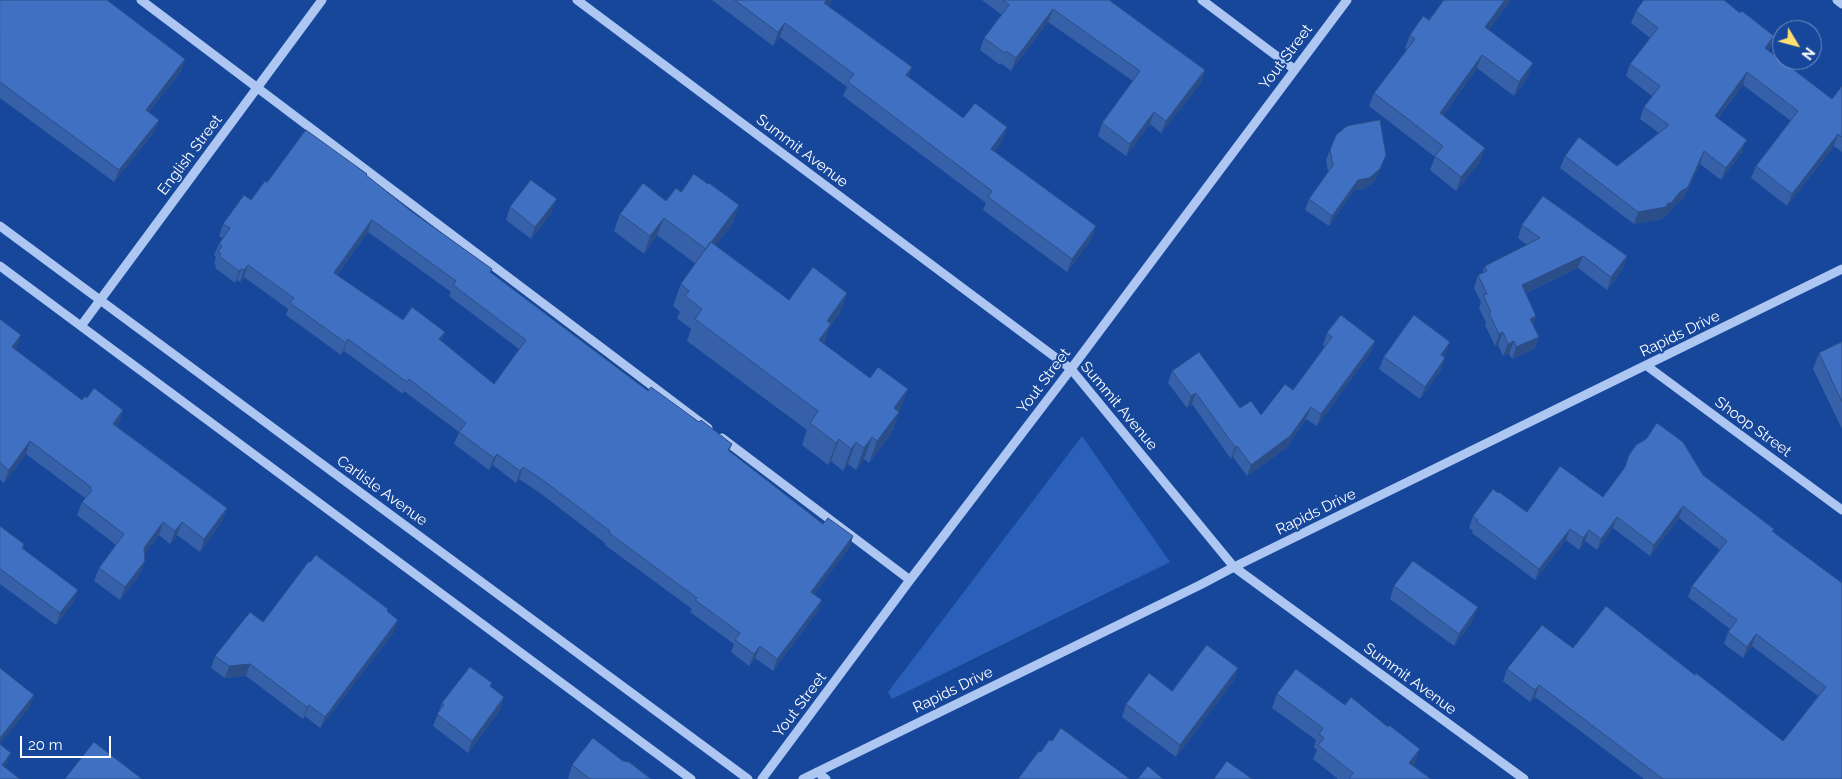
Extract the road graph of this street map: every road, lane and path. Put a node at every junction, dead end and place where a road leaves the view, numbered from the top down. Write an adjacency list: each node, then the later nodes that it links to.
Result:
1 (141, 0): 9 (street)
2 (322, 0): 9 (street, English Street)
3 (577, 0): 16 (street, Summit Avenue)
4 (1202, 0): 8 (street)
5 (1347, 0): 8 (street, Yout Street)
6 (1836, 0): 7 (street)
7 (1842, 4)
8 (1294, 69): 16 (street, Yout Street)
9 (257, 88): 13 (street, English Street); 19 (street)
10 (0, 226): 13 (street, Carlisle Avenue)
11 (0, 266): 14 (street)
12 (1842, 270): 15 (street, Rapids Drive)
13 (100, 299): 14 (street, English Street); 22 (street, Carlisle Avenue)
14 (81, 326): 21 (street)
15 (1647, 366): 17 (street, Shoop Street); 18 (street, Rapids Drive)
16 (1071, 369): 18 (street, Summit Avenue); 19 (street, Yout Street)
17 (1842, 510)
18 (1234, 567): 20 (street, Rapids Drive); 26 (street, Summit Avenue)
19 (910, 580): 23 (street, Yout Street)
20 (817, 772): 24 (street, Rapids Drive); 25 (street)
21 (691, 779)
22 (748, 779)
23 (762, 779)
24 (803, 779)
25 (826, 779)
26 (1524, 779)

